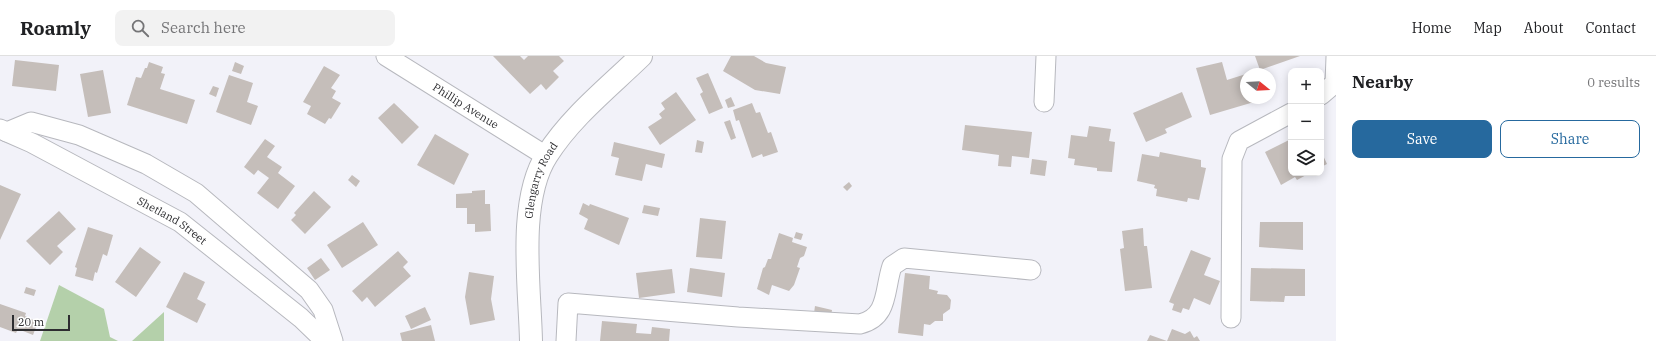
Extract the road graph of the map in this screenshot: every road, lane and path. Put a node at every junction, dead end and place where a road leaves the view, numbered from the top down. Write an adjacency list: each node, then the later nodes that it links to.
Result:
1 (386, 56): 9 (street, Phillip Avenue)
2 (641, 56): 9 (main road, Glengarry Road)
3 (1046, 56): 6 (street)
4 (1336, 57): 5 (street)
5 (1324, 93)
6 (1044, 102)
7 (1288, 115): 11 (street)
8 (3, 130): 12 (street, Shetland Street); 13 (street)
9 (546, 156): 14 (main road, Glengarry Road)
10 (1031, 270): 15 (street)
11 (1231, 318)
12 (325, 341)
13 (333, 341)
14 (531, 341)
15 (566, 341)

